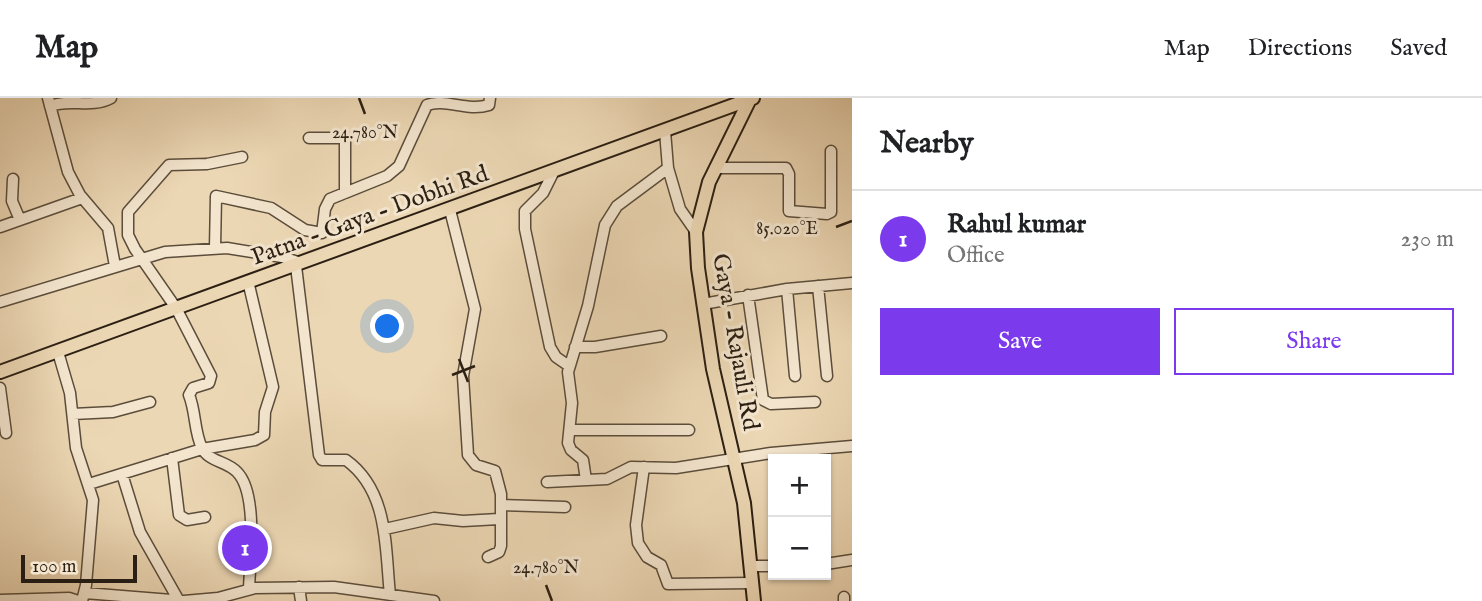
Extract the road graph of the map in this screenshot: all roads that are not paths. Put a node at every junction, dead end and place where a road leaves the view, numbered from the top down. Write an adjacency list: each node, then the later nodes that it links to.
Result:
1 (111, 98): 4 (street)
2 (490, 98): 13 (street)
3 (751, 98): 5 (main road, Patna - Gaya - Dobhi Rd); 10 (main road, Gaya - Rajauli Rd)
4 (49, 102): 14 (street)
5 (665, 131): 9 (street); 11 (main road, Patna - Gaya - Dobhi Rd)
6 (309, 138): 13 (street)
7 (831, 151): 10 (street)
8 (242, 157): 20 (street)
9 (668, 168): 18 (street); 32 (street)
10 (715, 168): 18 (main road, Gaya - Rajauli Rd)
11 (553, 173): 15 (main road, Patna - Gaya - Dobhi Rd); 34 (street)
12 (13, 179): 16 (street)
13 (345, 193): 19 (street)
14 (82, 198): 16 (street); 22 (street)
15 (450, 210): 21 (main road, Patna - Gaya - Dobhi Rd); 54 (street)
16 (20, 220): 17 (street)
17 (0, 227)
18 (696, 232): 29 (main road, Gaya - Rajauli Rd)
19 (215, 248): 20 (street); 21 (street)
20 (141, 258): 22 (street); 30 (street)
21 (299, 265): 23 (main road, Patna - Gaya - Dobhi Rd); 58 (street)
22 (115, 266): 28 (street)
23 (248, 282): 30 (main road, Patna - Gaya - Dobhi Rd); 46 (street)
24 (852, 284): 25 (street)
25 (818, 286): 26 (street); 37 (street)
26 (786, 289): 27 (street); 36 (street)
27 (748, 295): 29 (street); 40 (street)
28 (0, 302)
29 (703, 304): 48 (main road, Gaya - Rajauli Rd)
30 (176, 308): 33 (main road, Patna - Gaya - Dobhi Rd); 46 (street)
31 (661, 336): 32 (street)
32 (575, 347): 34 (street)
33 (58, 352): 35 (main road, Patna - Gaya - Dobhi Rd); 41 (street)
34 (569, 366): 42 (street)
35 (0, 372)
36 (795, 376)
37 (827, 376)
38 (0, 388): 44 (street)
39 (150, 402): 41 (street)
40 (815, 402)
41 (73, 414): 53 (street)
42 (570, 430): 43 (street); 51 (street)
43 (689, 430)
44 (6, 433)
45 (852, 446): 48 (street)
46 (202, 449): 47 (street); 66 (street)
47 (172, 458): 50 (street); 56 (street)
48 (734, 459): 49 (street); 62 (main road, Gaya - Rajauli Rd)
49 (643, 467): 51 (street); 64 (street)
50 (122, 474): 53 (street); 70 (street)
51 (586, 480): 52 (street)
52 (547, 482)
53 (89, 484): 68 (street)
54 (501, 505): 55 (street); 57 (street)
55 (565, 507)
56 (205, 517)
57 (499, 519): 58 (street); 59 (street)
58 (385, 530): 67 (street)
59 (488, 557)
60 (852, 560): 61 (street)
61 (831, 563)
62 (751, 566): 63 (street); 64 (main road, Gaya - Rajauli Rd)
63 (768, 566)
64 (752, 583): 73 (main road, Gaya - Rajauli Rd)
65 (299, 587): 66 (street); 67 (street); 71 (street)
66 (249, 589): 70 (street)
67 (390, 595): 72 (street)
68 (81, 598): 69 (street); 70 (street)
69 (0, 600)
70 (177, 601)
71 (301, 601)
72 (434, 601)
73 (754, 601)

